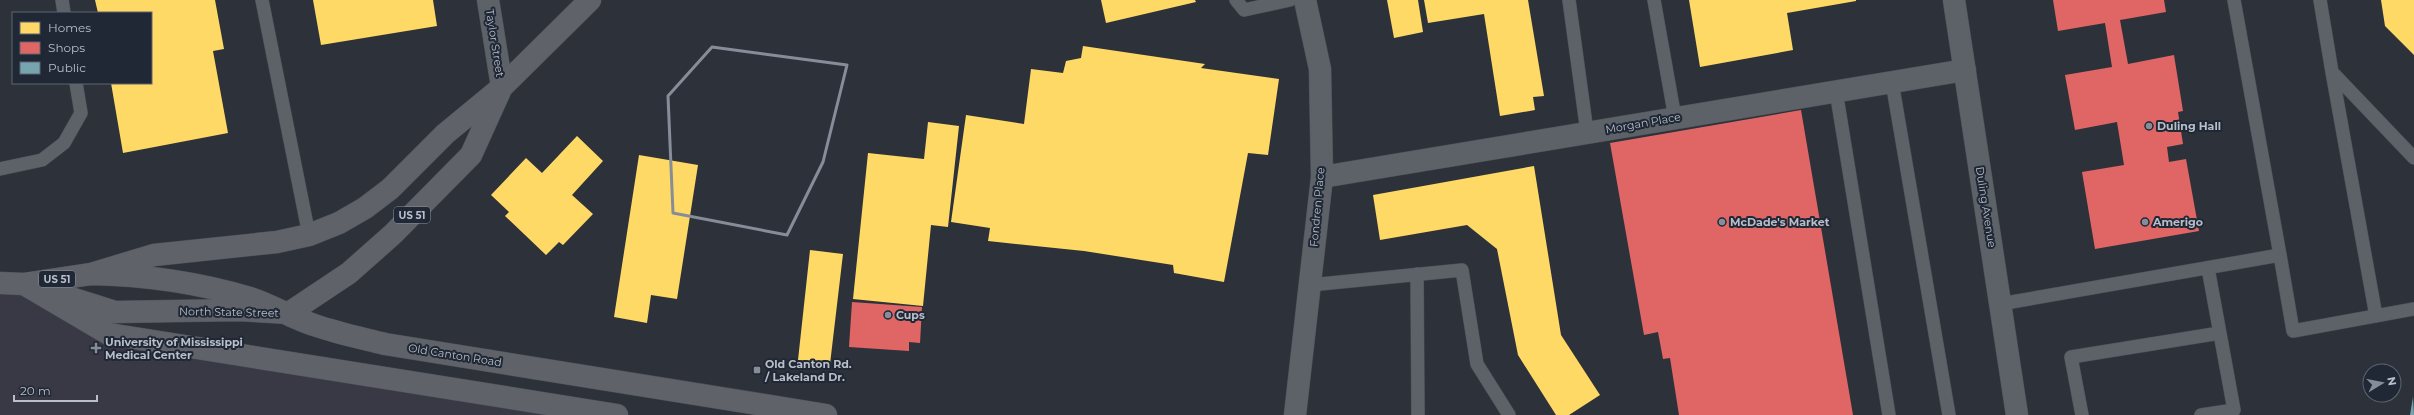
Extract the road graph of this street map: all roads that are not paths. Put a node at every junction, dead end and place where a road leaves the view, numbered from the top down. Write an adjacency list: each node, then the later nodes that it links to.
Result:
1 (62, 0): 13 (lane)
2 (262, 0): 25 (lane)
3 (488, 0): 18 (street, Taylor Street)
4 (590, 0): 18 (main road, North State Street / US 51)
5 (1236, 0): 6 (lane)
6 (1290, 0)
7 (1305, 0): 24 (street, Fondren Place)
8 (1569, 0): 21 (lane)
9 (1654, 0): 20 (lane)
10 (1954, 0): 14 (street, Duling Avenue)
11 (2234, 0): 26 (lane)
12 (2320, 0): 15 (lane)
13 (64, 12)
14 (1965, 70): 16 (street, Morgan Place); 33 (street, Duling Avenue)
15 (2332, 72): 22 (lane); 36 (lane)
16 (1892, 82): 19 (street, Morgan Place); 44 (lane)
17 (76, 84): 23 (lane)
18 (502, 87): 25 (main road, North State Street / US 51); 35 (main road, North State Street / US 51)
19 (1836, 91): 20 (street, Morgan Place); 43 (lane)
20 (1674, 118): 21 (street, Morgan Place)
21 (1587, 132): 24 (street, Morgan Place)
22 (2414, 158)
23 (0, 169)
24 (1322, 177): 32 (street, Fondren Place)
25 (309, 235): 28 (main road, North State Street / US 51)
26 (2280, 255): 27 (lane); 36 (lane)
27 (2208, 268): 33 (lane); 37 (lane)
28 (91, 274): 31 (main road, North State Street / US 51); 35 (main road, Old Canton Road)
29 (1418, 274): 32 (lane); 41 (lane); 42 (lane)
30 (0, 283): 31 (main road, North State Street / US 51)
31 (24, 284): 35 (main road, North State Street / US 51); 38 (main road)
32 (1310, 285): 40 (street, Fondren Place)
33 (2000, 304): 45 (street, Duling Avenue)
34 (2414, 309): 36 (lane)
35 (289, 313): 39 (main road, Old Canton Road)
36 (2376, 316)
37 (2220, 333): 46 (lane); 47 (lane)
38 (617, 415)
39 (826, 415)
40 (1295, 415)
41 (1418, 415)
42 (1509, 415)
43 (1890, 415)
44 (1949, 415)
45 (2017, 415)
46 (2082, 415)
47 (2201, 415)

